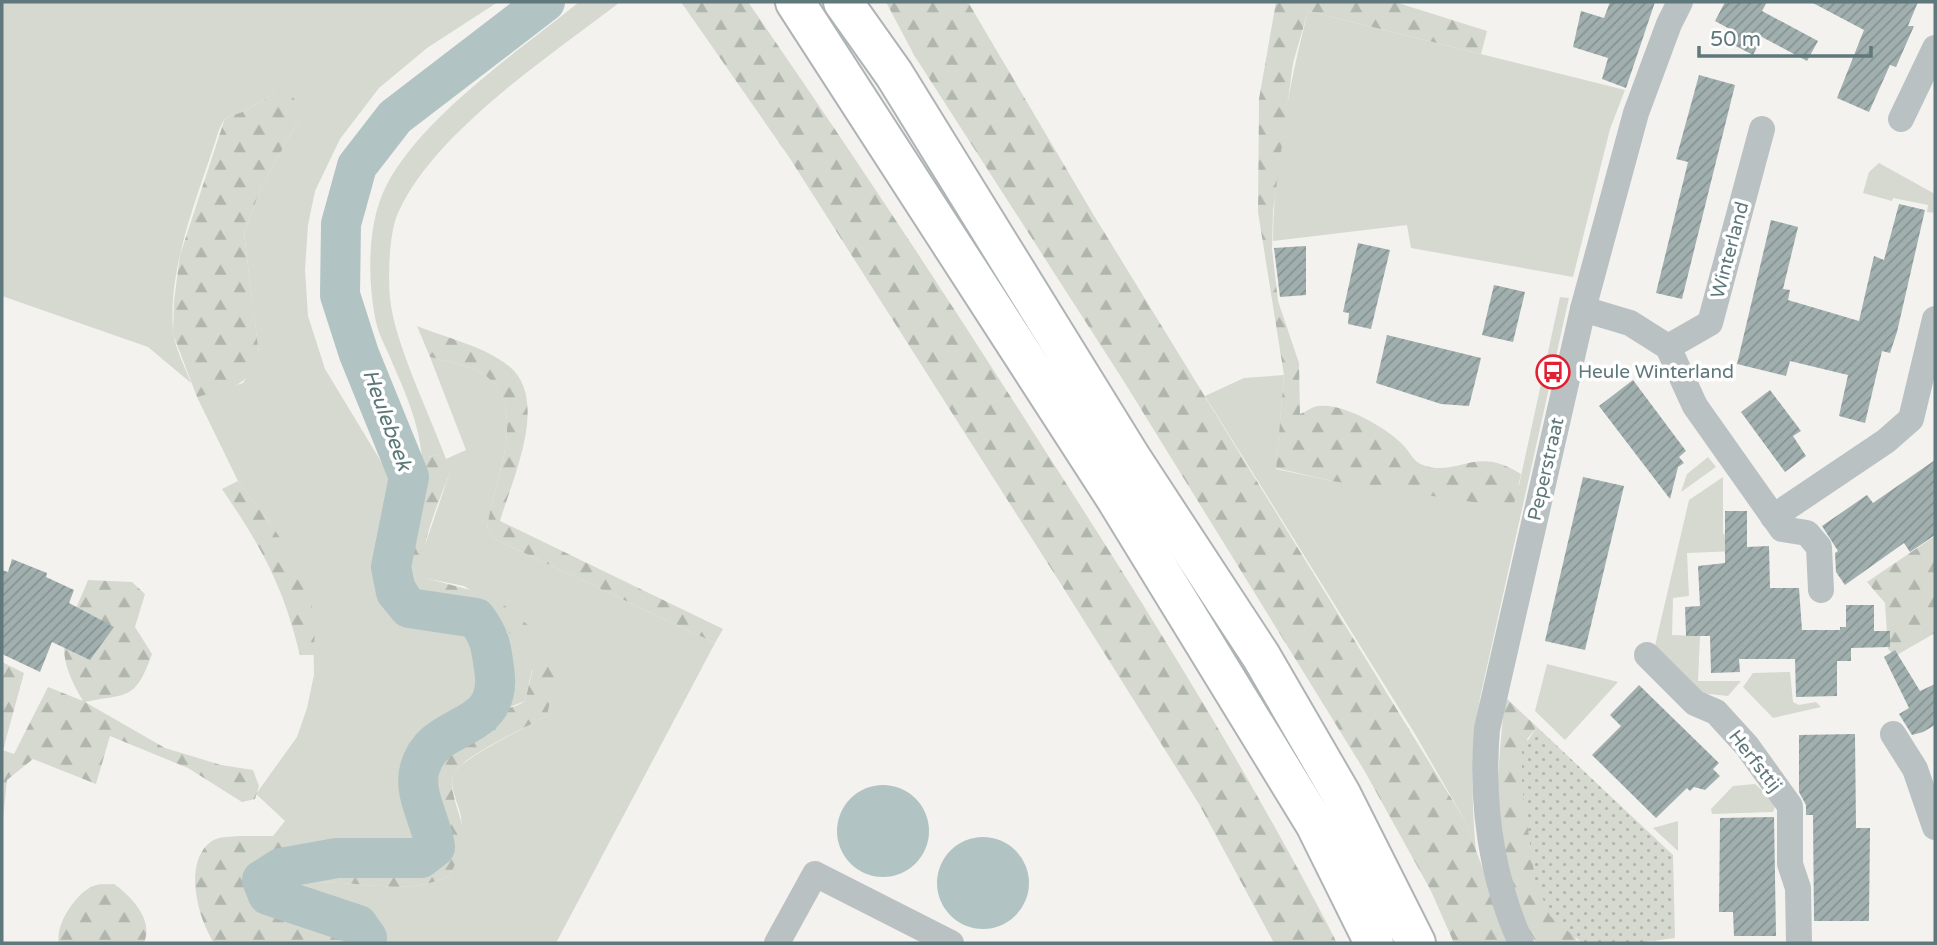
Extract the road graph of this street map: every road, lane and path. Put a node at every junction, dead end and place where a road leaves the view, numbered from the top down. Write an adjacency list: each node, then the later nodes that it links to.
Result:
1 (778, 2): 8 (highway)
2 (794, 2): 8 (highway)
3 (843, 2): 7 (highway)
4 (858, 2): 7 (highway)
5 (1680, 2): 11 (street, Peperstraat)
6 (1934, 54): 9 (street)
7 (894, 74): 24 (highway)
8 (854, 95): 23 (highway)
9 (1901, 118)
10 (1762, 130): 13 (street, Winterland)
11 (1583, 309): 13 (street); 25 (street, Peperstraat)
12 (1935, 319): 14 (street)
13 (1668, 347): 15 (street)
14 (1923, 421): 15 (street)
15 (1778, 523): 16 (street)
16 (1821, 590)
17 (1647, 655): 26 (street, Herfsttij)
18 (1893, 734): 19 (street)
19 (1925, 764): 20 (street)
20 (1935, 827)
21 (777, 943): 22 (street)
22 (951, 943)
23 (1374, 943)
24 (1416, 943)
25 (1521, 943)
26 (1800, 943)

